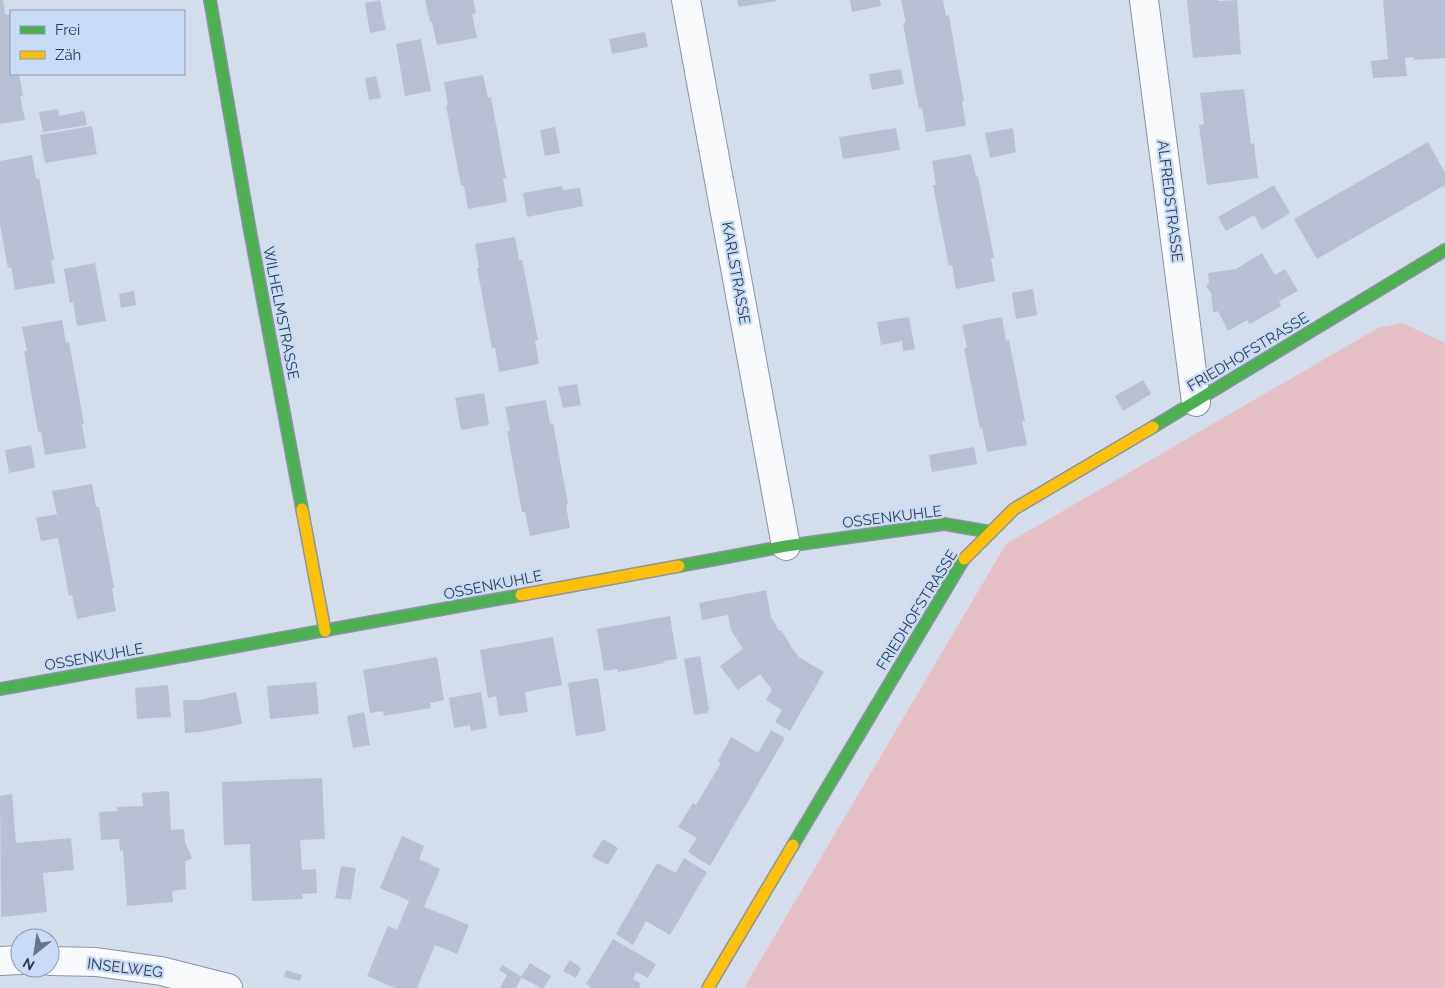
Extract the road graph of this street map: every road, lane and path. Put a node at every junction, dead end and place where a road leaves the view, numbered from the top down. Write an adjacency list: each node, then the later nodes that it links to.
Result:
1 (210, 0): 8 (street, WILHELMSTRASSE)
2 (686, 0): 7 (street, KARLSTRASSE)
3 (1144, 0): 5 (street, ALFREDSTRASSE)
4 (1445, 250): 5 (street, FRIEDHOFSTRASSE)
5 (1196, 402): 6 (street, FRIEDHOFSTRASSE)
6 (991, 532): 7 (street, OSSENKUHLE); 12 (street, FRIEDHOFSTRASSE)
7 (786, 546): 8 (street, OSSENKUHLE)
8 (325, 632): 9 (street, OSSENKUHLE)
9 (0, 689)
10 (60, 961): 11 (street, INSELWEG)
11 (228, 988)
12 (708, 988)

